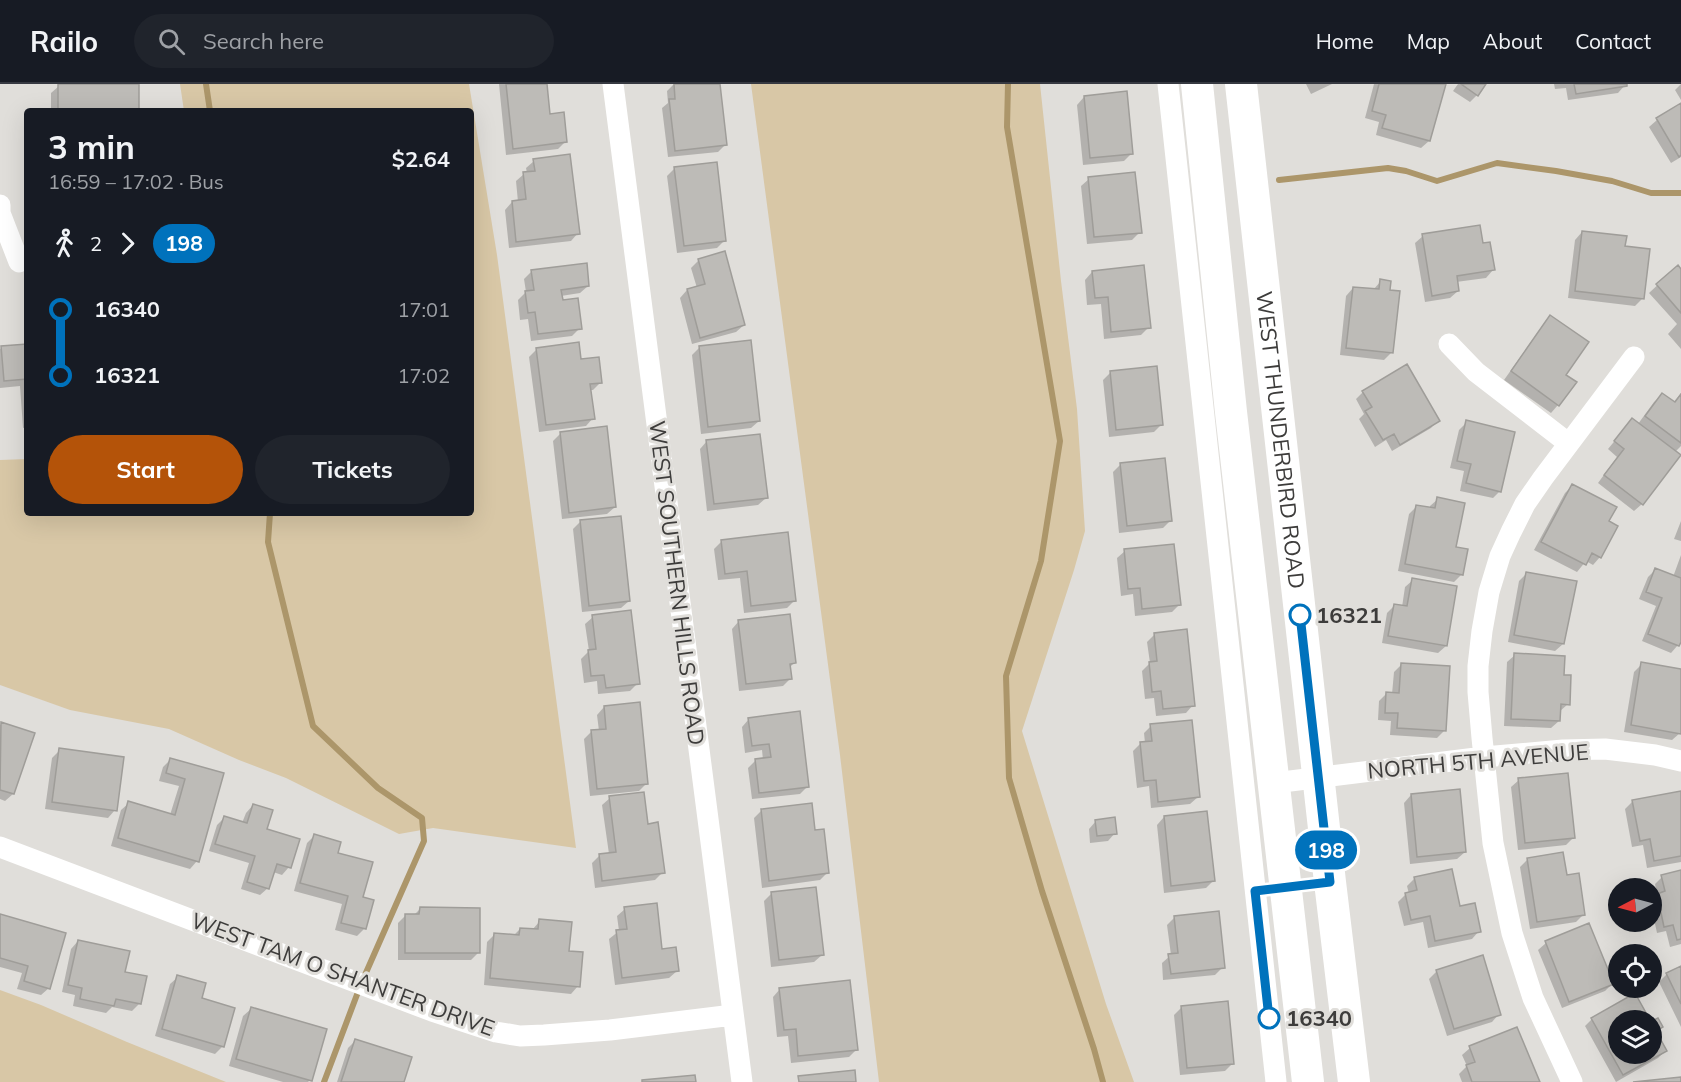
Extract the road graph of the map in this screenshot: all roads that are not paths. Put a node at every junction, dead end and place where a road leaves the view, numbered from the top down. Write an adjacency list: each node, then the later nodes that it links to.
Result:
1 (613, 84): 20 (street, WEST SOUTHERN HILLS ROAD)
2 (1168, 84): 19 (street)
3 (1197, 84): 7 (main road, WEST THUNDERBIRD ROAD)
4 (1241, 84): 6 (main road, WEST THUNDERBIRD ROAD)
5 (0, 205): 8 (street)
6 (1256, 220): 7 (main road); 14 (main road, WEST THUNDERBIRD ROAD)
7 (1211, 224): 15 (main road, WEST THUNDERBIRD ROAD)
8 (19, 262)
9 (1449, 344): 11 (street)
10 (1634, 357): 11 (street)
11 (1568, 443): 12 (street)
12 (1484, 757): 13 (street, NORTH 5TH AVENUE); 14 (street, NORTH 5TH AVENUE); 25 (street)
13 (1681, 761)
14 (1319, 777): 15 (street, NORTH 5TH AVENUE); 17 (main road, WEST THUNDERBIRD ROAD)
15 (1274, 783): 18 (main road, WEST THUNDERBIRD ROAD)
16 (0, 847): 20 (street, WEST TAM O SHANTER DRIVE)
17 (1330, 882): 18 (main road); 24 (main road, WEST THUNDERBIRD ROAD)
18 (1286, 887): 19 (street); 23 (main road, WEST THUNDERBIRD ROAD)
19 (1255, 891): 22 (street)
20 (733, 1015): 21 (street, WEST SOUTHERN HILLS ROAD)
21 (742, 1082)
22 (1276, 1082)
23 (1308, 1082)
24 (1354, 1082)
25 (1572, 1082)

